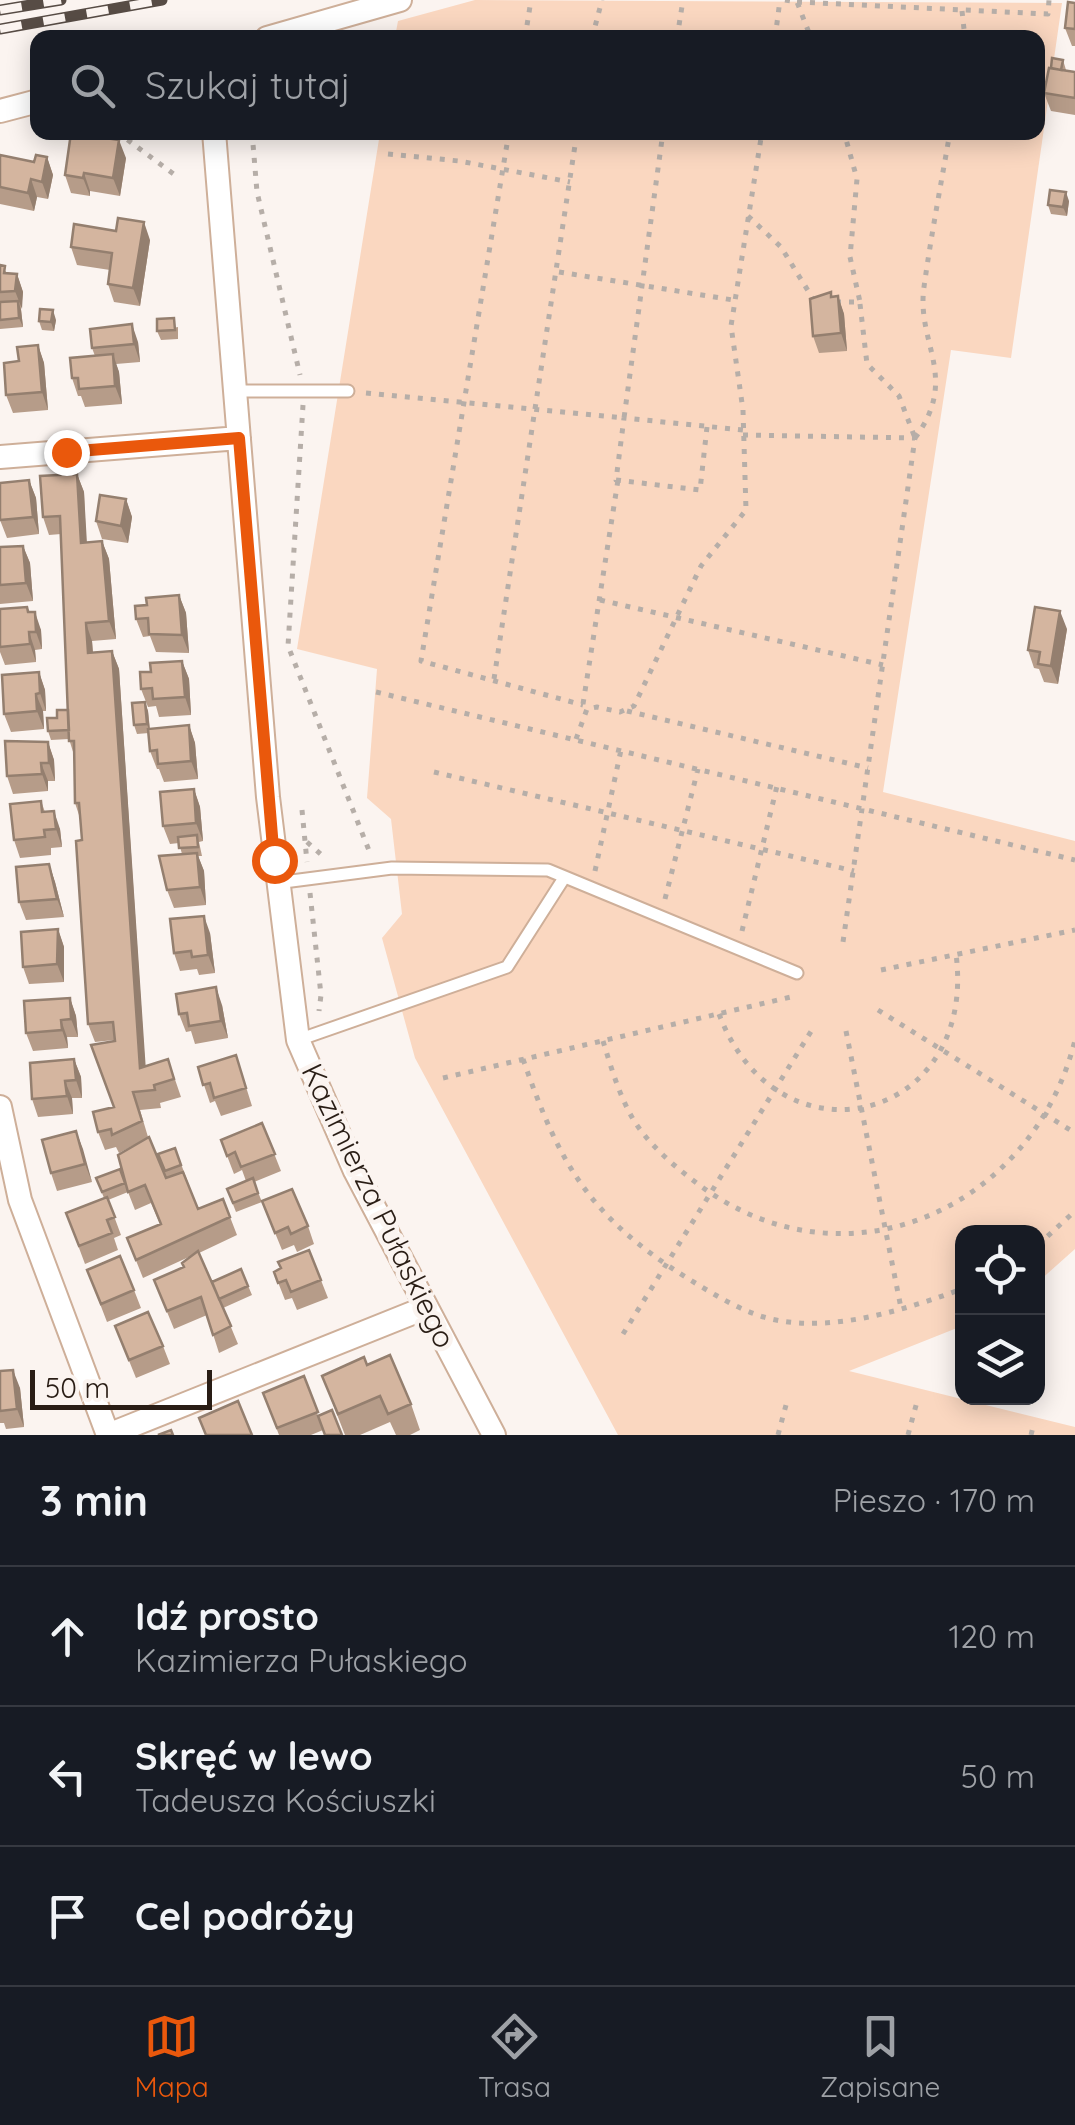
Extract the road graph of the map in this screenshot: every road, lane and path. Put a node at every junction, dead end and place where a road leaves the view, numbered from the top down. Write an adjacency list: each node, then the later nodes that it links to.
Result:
1 (400, 0): 9 (street)
2 (531, 0): 10 (path)
3 (602, 0): 11 (path)
4 (683, 0): 12 (path)
5 (782, 0): 7 (path); 13 (path)
6 (1049, 0): 8 (path)
7 (798, 2): 8 (path); 14 (path)
8 (962, 11): 15 (path)
9 (295, 30)
10 (526, 30)
11 (594, 30)
12 (678, 30)
13 (776, 30)
14 (808, 30)
15 (964, 30)
16 (30, 103): 17 (street)
17 (0, 111)
18 (128, 140): 29 (path)
19 (215, 140): 36 (street, Kazimierza Pułaskiego)
20 (253, 140): 37 (path)
21 (508, 140): 28 (path)
22 (576, 140): 30 (path)
23 (662, 140): 33 (path)
24 (761, 140): 31 (path)
25 (846, 140): 35 (path)
26 (949, 140): 45 (path)
27 (388, 154): 28 (path)
28 (502, 171): 30 (path); 39 (path)
29 (175, 175)
30 (570, 182): 32 (path)
31 (748, 216): 34 (path); 35 (path)
32 (558, 272): 33 (path); 40 (path)
33 (639, 288): 34 (path); 41 (path)
34 (733, 300): 43 (path)
35 (860, 302): 45 (path)
36 (237, 391): 37 (lane); 44 (street, Kazimierza Pułaskiego)
37 (304, 391): 38 (lane); 68 (path)
38 (348, 391): 39 (path)
39 (464, 402): 40 (path); 51 (path)
40 (536, 413): 41 (path); 51 (path)
41 (624, 418): 42 (path); 47 (path)
42 (707, 427): 43 (path); 47 (path)
43 (743, 433): 45 (path); 49 (path)
44 (239, 438): 46 (street); 72 (street, Kazimierza Pułaskiego)
45 (915, 438): 50 (path)
46 (0, 457)
47 (618, 480): 48 (path)
48 (600, 600): 49 (path); 53 (path)
49 (676, 617): 50 (path); 54 (path)
50 (884, 666): 59 (path)
51 (494, 679): 53 (path)
52 (376, 692): 56 (path)
53 (583, 705): 55 (path)
54 (627, 711): 55 (path); 59 (path)
55 (581, 717): 56 (path)
56 (576, 739): 57 (path)
57 (621, 750): 58 (path); 64 (path)
58 (698, 768): 61 (path); 65 (path)
59 (868, 768): 62 (path)
60 (434, 772): 64 (path)
61 (777, 786): 62 (path); 66 (path)
62 (864, 807): 67 (path); 69 (path)
63 (302, 810): 71 (path)
64 (608, 813): 65 (path); 73 (path)
65 (682, 830): 66 (path); 74 (path)
66 (762, 849): 69 (path); 78 (path)
67 (1075, 860)
68 (376, 870): 70 (lane); 71 (lane)
69 (854, 871): 77 (path)
70 (564, 878): 73 (lane); 87 (lane)
71 (308, 880): 72 (lane); 87 (path)
72 (276, 883): 87 (street, Kazimierza Pułaskiego)
73 (591, 888): 74 (lane)
74 (660, 916): 78 (lane)
75 (1074, 930): 76 (path); 79 (path)
76 (1075, 938)
77 (844, 942)
78 (738, 948): 81 (lane)
79 (956, 954): 80 (path); 90 (path)
80 (881, 970)
81 (797, 972)
82 (796, 996): 84 (path)
83 (878, 1010): 90 (path)
84 (719, 1014): 89 (path); 93 (path)
85 (816, 1025): 93 (path)
86 (846, 1032): 95 (path)
87 (307, 1037): 104 (street, Kazimierza Pułaskiego)
88 (1075, 1040): 96 (path)
89 (603, 1041): 91 (path); 98 (path)
90 (944, 1050): 95 (path); 96 (path)
91 (523, 1059): 92 (path); 102 (path)
92 (443, 1078)
93 (776, 1090): 95 (path); 98 (path)
94 (0, 1107): 110 (street)
95 (861, 1108): 100 (path)
96 (1046, 1115): 97 (path); 100 (path)
97 (1075, 1132)
98 (710, 1194): 100 (path); 102 (path)
99 (1075, 1211): 101 (path)
100 (885, 1230): 105 (path)
101 (1045, 1239)
102 (666, 1265): 105 (path); 106 (path)
103 (955, 1290): 105 (path)
104 (426, 1308): 110 (street); 111 (street, Kazimierza Pułaskiego)
105 (901, 1308)
106 (623, 1334)
107 (918, 1398): 113 (path)
108 (786, 1405): 112 (path)
109 (1032, 1427): 114 (path)
110 (108, 1435)
111 (494, 1435)
112 (778, 1435)
113 (908, 1435)
114 (1030, 1435)

